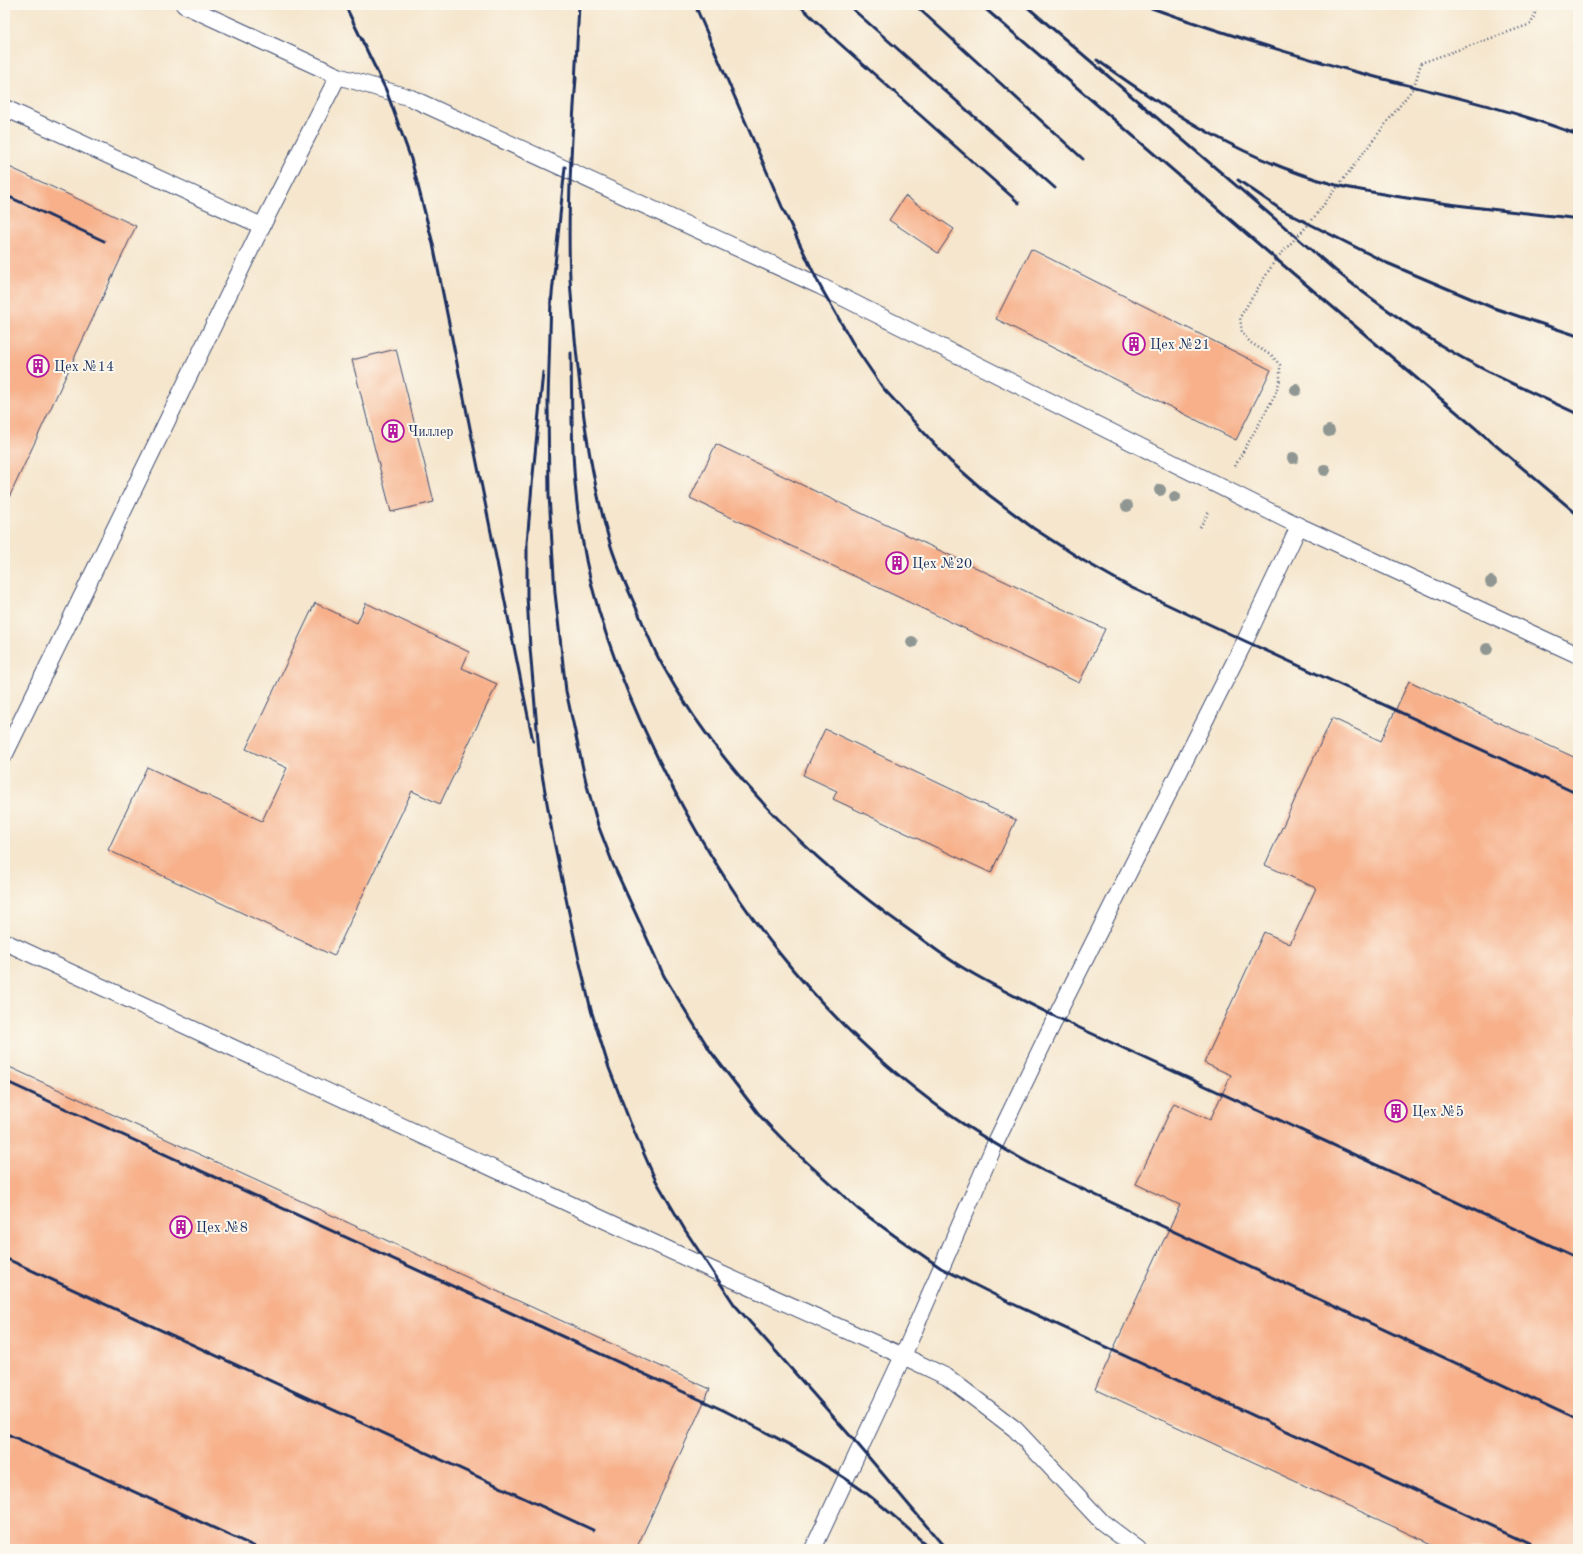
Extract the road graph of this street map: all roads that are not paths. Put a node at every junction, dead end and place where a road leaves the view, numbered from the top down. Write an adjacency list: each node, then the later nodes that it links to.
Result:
1 (184, 5): 2 (lane)
2 (338, 76): 4 (lane); 5 (lane)
3 (5, 108): 4 (lane)
4 (262, 226): 7 (lane)
5 (1299, 526): 6 (lane); 9 (lane)
6 (1578, 655)
7 (5, 754)
8 (5, 942): 9 (lane)
9 (903, 1356): 10 (lane); 11 (lane)
10 (813, 1549)
11 (1138, 1549)

